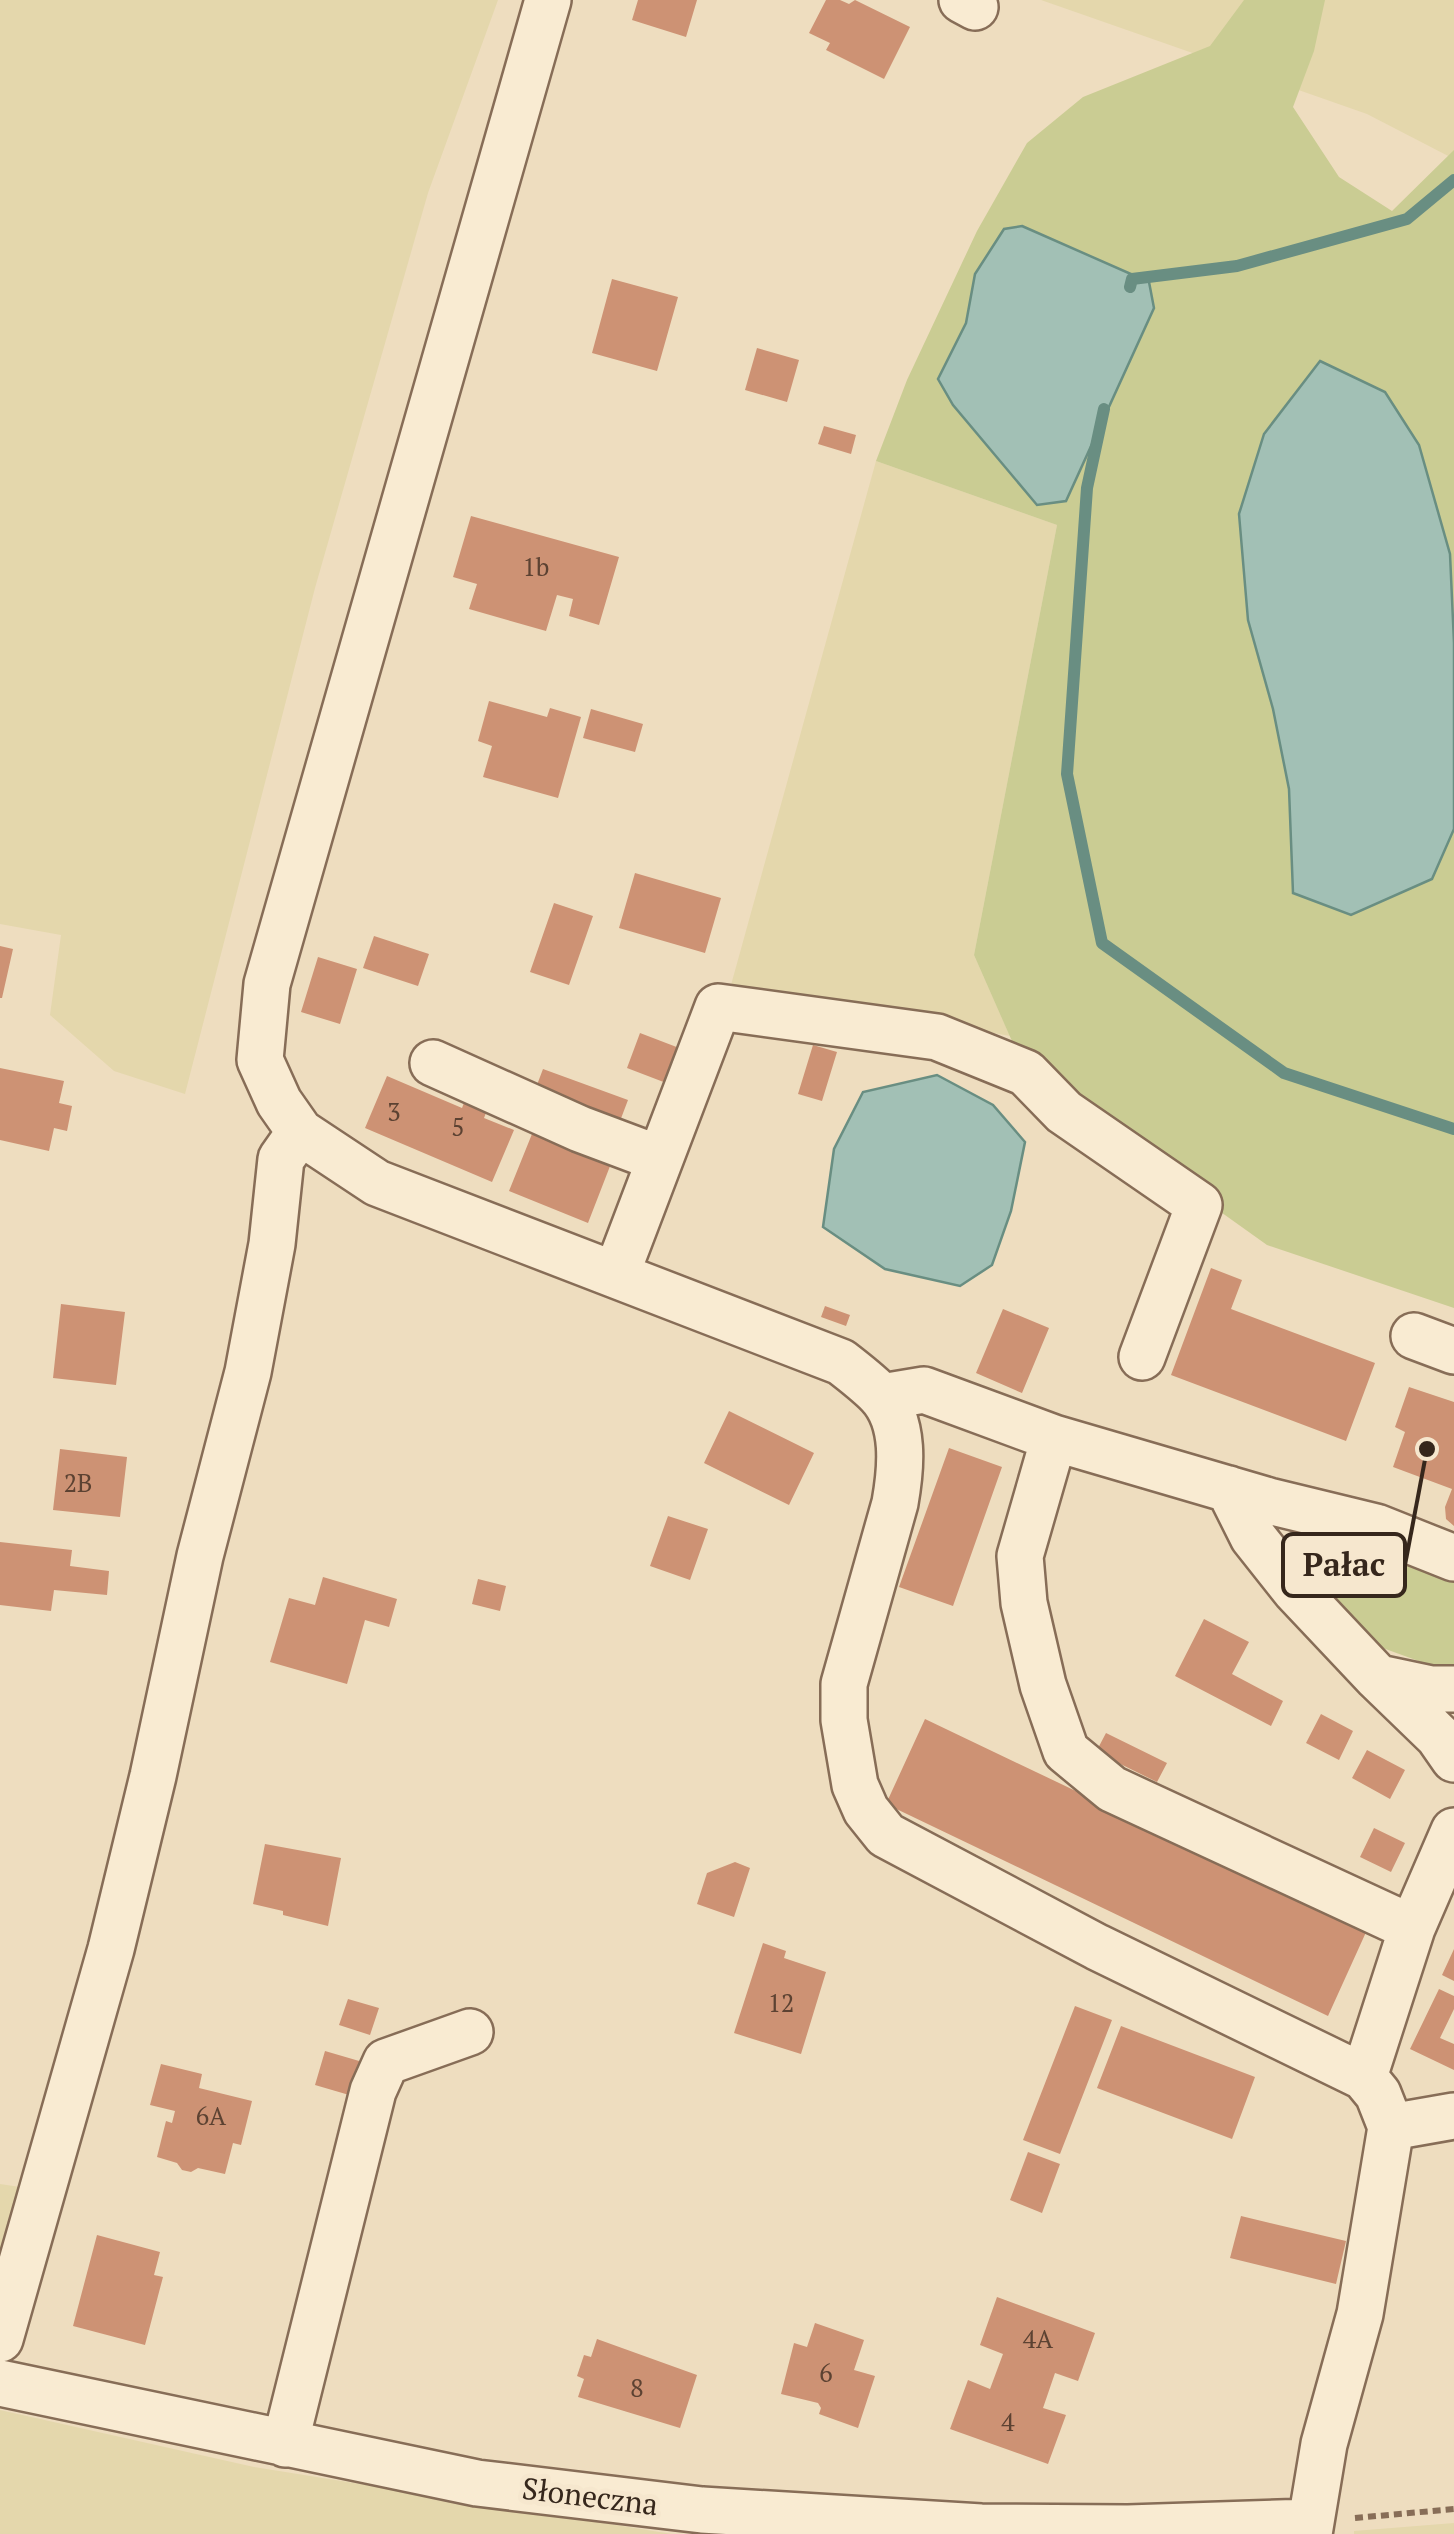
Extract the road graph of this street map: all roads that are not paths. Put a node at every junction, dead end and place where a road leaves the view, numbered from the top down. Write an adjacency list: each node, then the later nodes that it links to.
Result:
1 (548, 0): 3 (street)
2 (433, 1063): 4 (street)
3 (300, 1132): 5 (street); 20 (street)
4 (660, 1159): 5 (street); 6 (street)
5 (616, 1275): 7 (street)
6 (1142, 1357)
7 (882, 1397): 8 (street); 17 (street)
8 (1054, 1438): 9 (street); 15 (street)
9 (1229, 1489): 10 (street); 11 (street)
10 (1454, 1558)
11 (1376, 1677): 12 (street); 13 (street)
12 (1454, 1689)
13 (1454, 1758)
14 (1454, 1831): 15 (street)
15 (1412, 1928): 17 (street)
16 (470, 2032): 22 (street)
17 (1364, 2078): 19 (street)
18 (1454, 2116): 19 (street)
19 (1391, 2128): 23 (street)
20 (0, 2339)
21 (0, 2382): 22 (street, Słoneczna)
22 (285, 2444): 23 (street, Słoneczna)
23 (1309, 2528)

